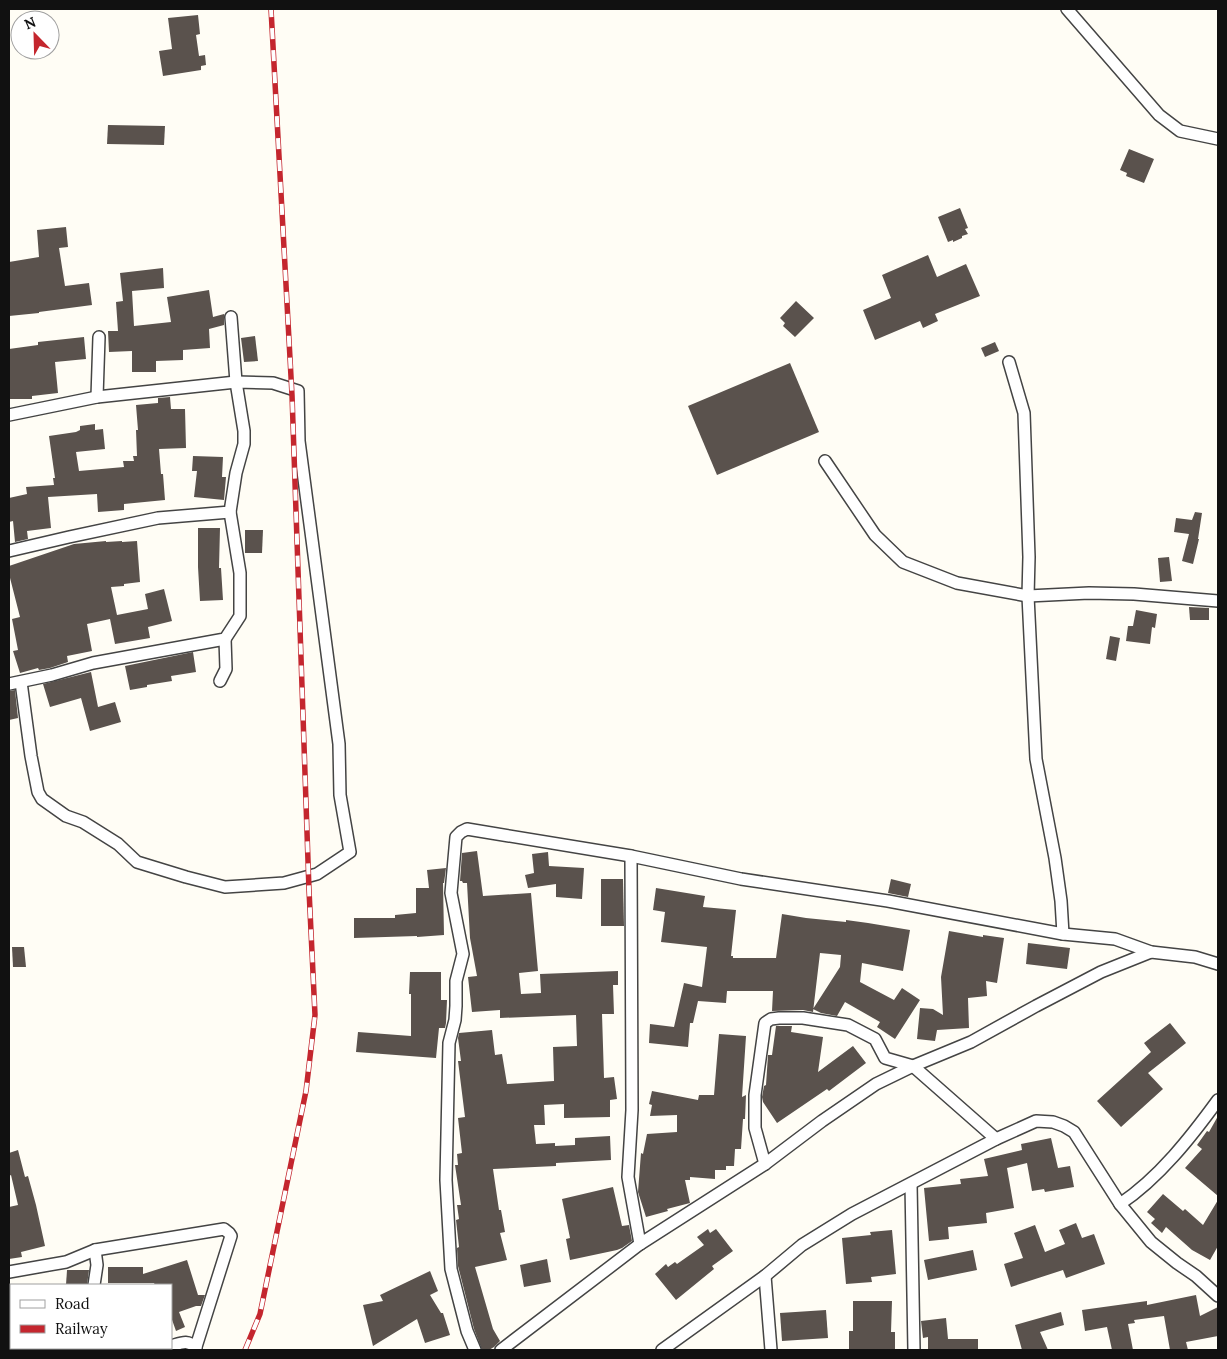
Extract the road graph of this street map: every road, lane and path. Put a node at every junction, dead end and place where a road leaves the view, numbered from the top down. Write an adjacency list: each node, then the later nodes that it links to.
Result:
1 (1067, 9): 2 (street)
2 (1218, 138)
3 (232, 317): 6 (street)
4 (100, 337): 7 (street)
5 (1009, 362): 12 (street)
6 (236, 382): 7 (street); 10 (street); 16 (street)
7 (97, 397): 8 (street)
8 (9, 415)
9 (824, 461): 12 (street)
10 (230, 512): 11 (street); 14 (street)
11 (9, 552)
12 (1028, 596): 13 (street); 19 (street)
13 (1218, 600)
14 (225, 639): 15 (street); 16 (street)
15 (220, 681)
16 (21, 682): 17 (street)
17 (9, 684)
18 (631, 856): 19 (street); 28 (street); 36 (street)
19 (1063, 934): 20 (street)
20 (1151, 952): 21 (street); 22 (street)
21 (1218, 964)
22 (913, 1066): 24 (street); 25 (street); 25 (street)
23 (1218, 1100): 27 (street)
24 (996, 1139): 26 (street); 27 (street)
25 (765, 1164): 28 (street)
26 (911, 1184): 31 (street); 40 (street)
27 (1120, 1204): 33 (street)
28 (640, 1244): 37 (street)
29 (95, 1250): 30 (street); 32 (street); 35 (street)
30 (9, 1272)
31 (765, 1276): 38 (street); 39 (street)
32 (94, 1284)
33 (1218, 1296)
34 (172, 1346): 35 (street)
35 (196, 1349)
36 (476, 1350)
37 (501, 1350)
38 (662, 1350)
39 (771, 1350)
40 (914, 1350)

